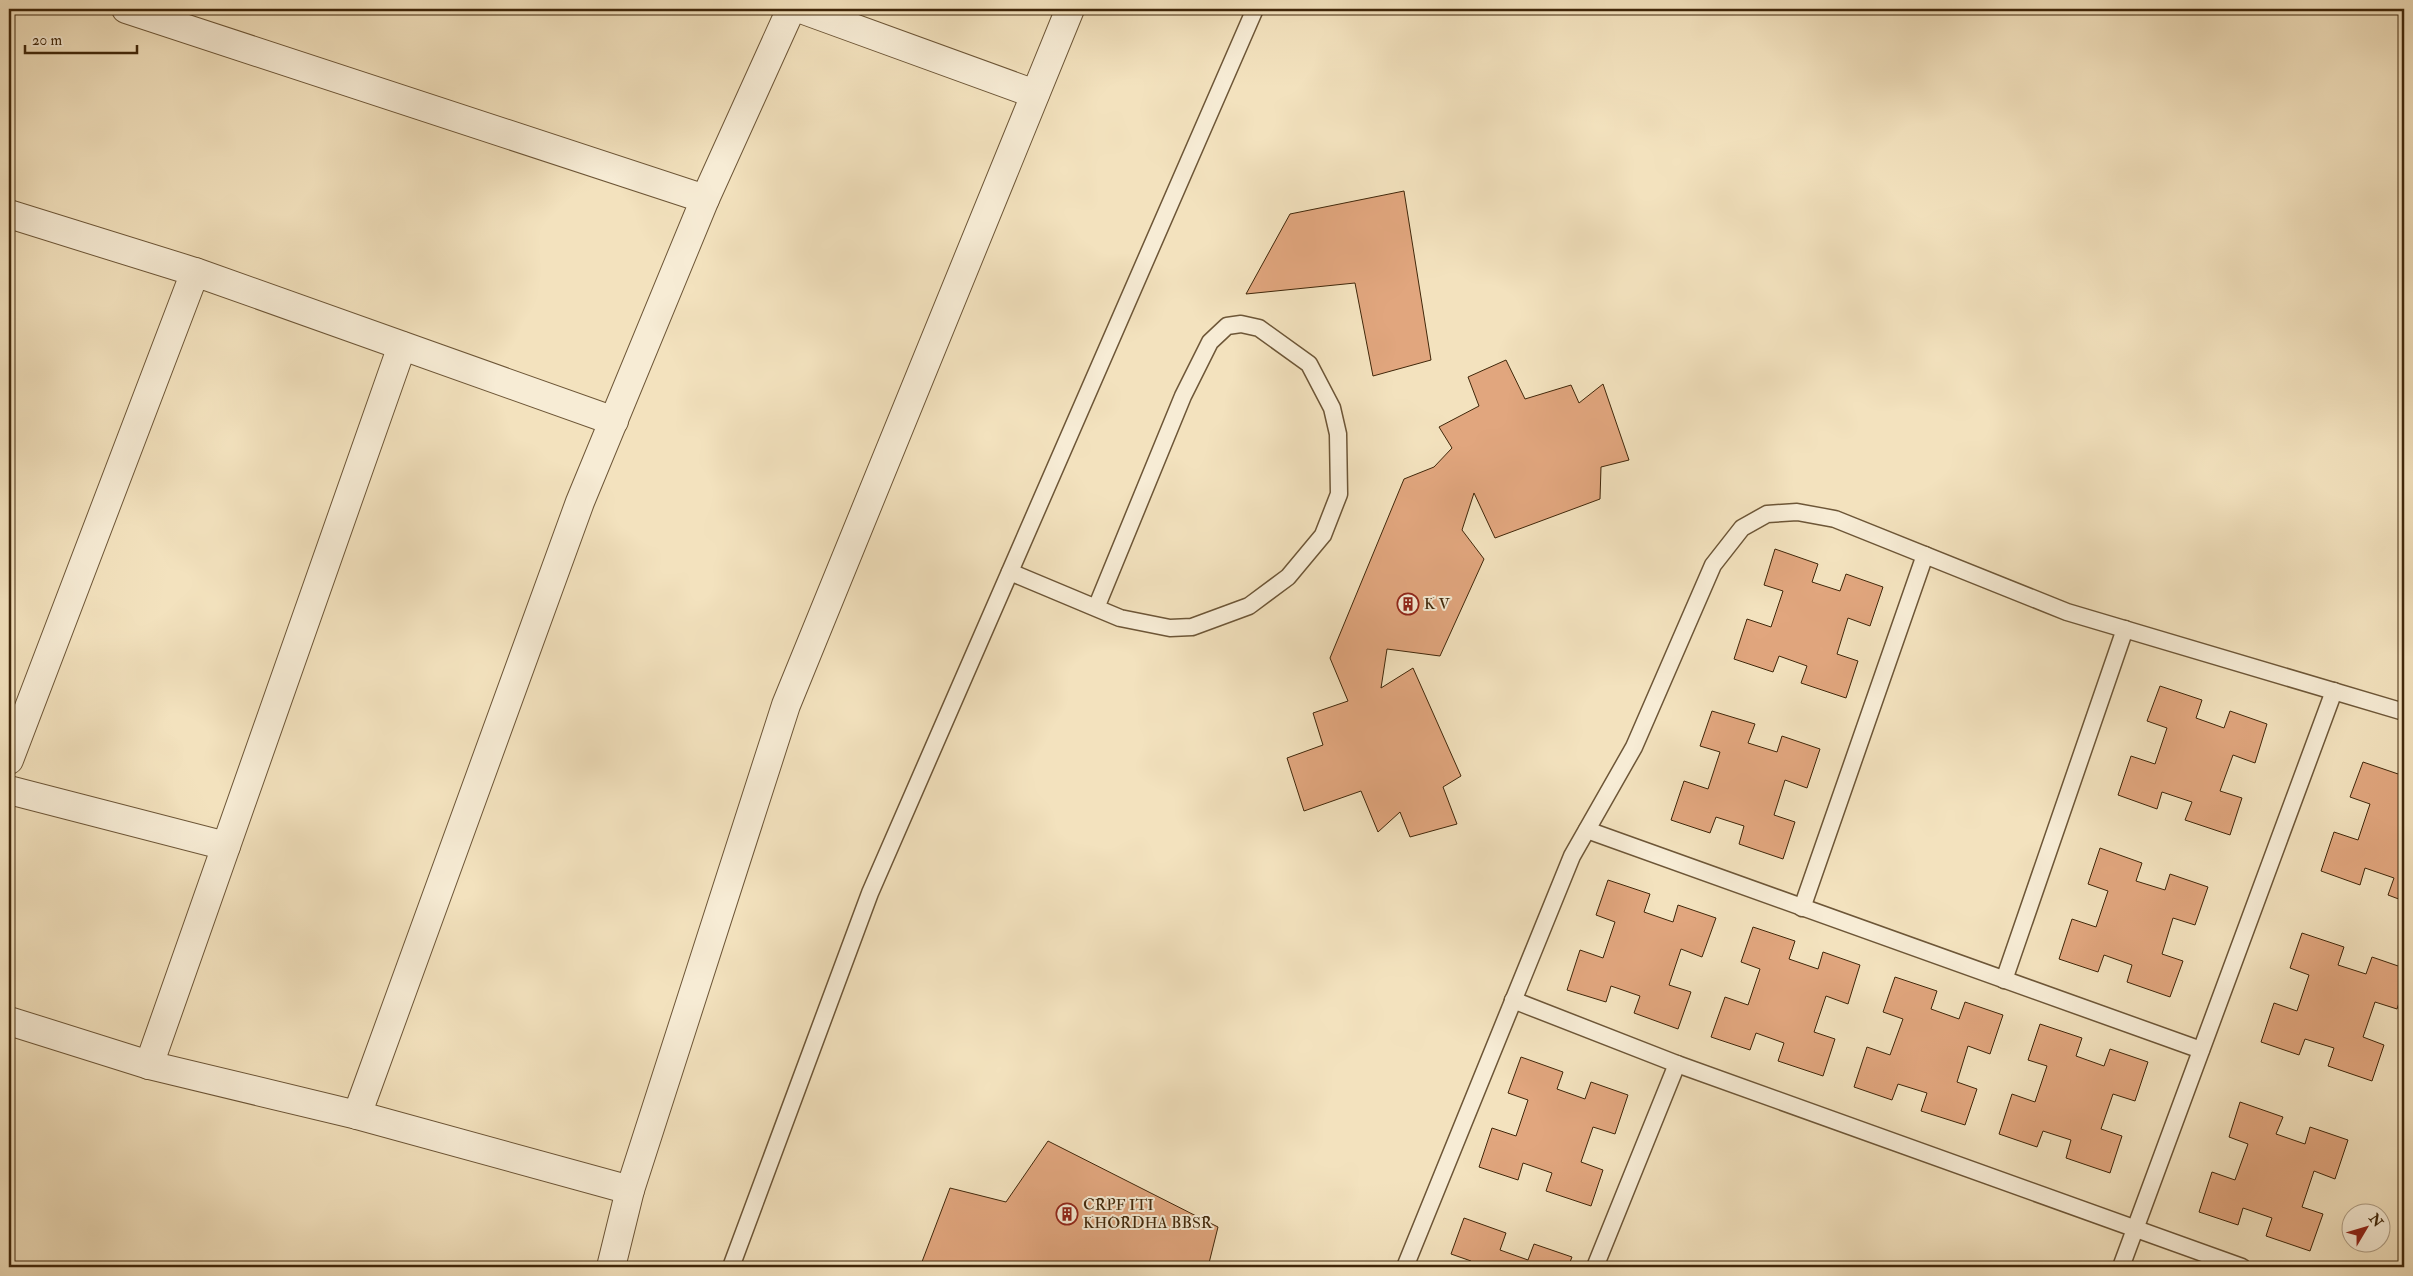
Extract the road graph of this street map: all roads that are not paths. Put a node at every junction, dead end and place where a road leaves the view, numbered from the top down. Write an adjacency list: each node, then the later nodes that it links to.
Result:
1 (126, 9): 7 (street)
2 (791, 9): 7 (street)
3 (801, 9): 6 (street)
4 (1070, 9): 6 (street)
5 (1255, 9): 13 (lane)
6 (1035, 94): 30 (street)
7 (705, 199): 11 (street)
8 (9, 214): 9 (street)
9 (195, 272): 10 (street); 18 (street)
10 (402, 346): 11 (street); 21 (street)
11 (614, 421): 29 (street)
12 (1925, 555): 15 (lane); 20 (lane); 22 (lane)
13 (1010, 572): 14 (lane); 33 (lane)
14 (1096, 608): 14 (lane)
15 (2125, 629): 16 (lane); 23 (lane)
16 (2334, 691): 17 (lane); 26 (lane)
17 (2404, 712)
18 (9, 760)
19 (9, 790): 21 (street)
20 (1587, 830): 22 (lane); 24 (lane)
21 (226, 846): 28 (street)
22 (1802, 908): 23 (lane)
23 (2004, 980): 26 (lane)
24 (1513, 1000): 27 (lane); 34 (lane)
25 (9, 1021): 28 (street)
26 (2201, 1050): 31 (lane)
27 (1677, 1064): 31 (lane); 35 (lane)
28 (149, 1065): 29 (street)
29 (357, 1115): 30 (street)
30 (630, 1190): 32 (street)
31 (2135, 1228): 36 (lane); 37 (lane)
32 (611, 1267)
33 (730, 1267)
34 (1405, 1267)
35 (1594, 1267)
36 (2121, 1267)
37 (2242, 1267)

